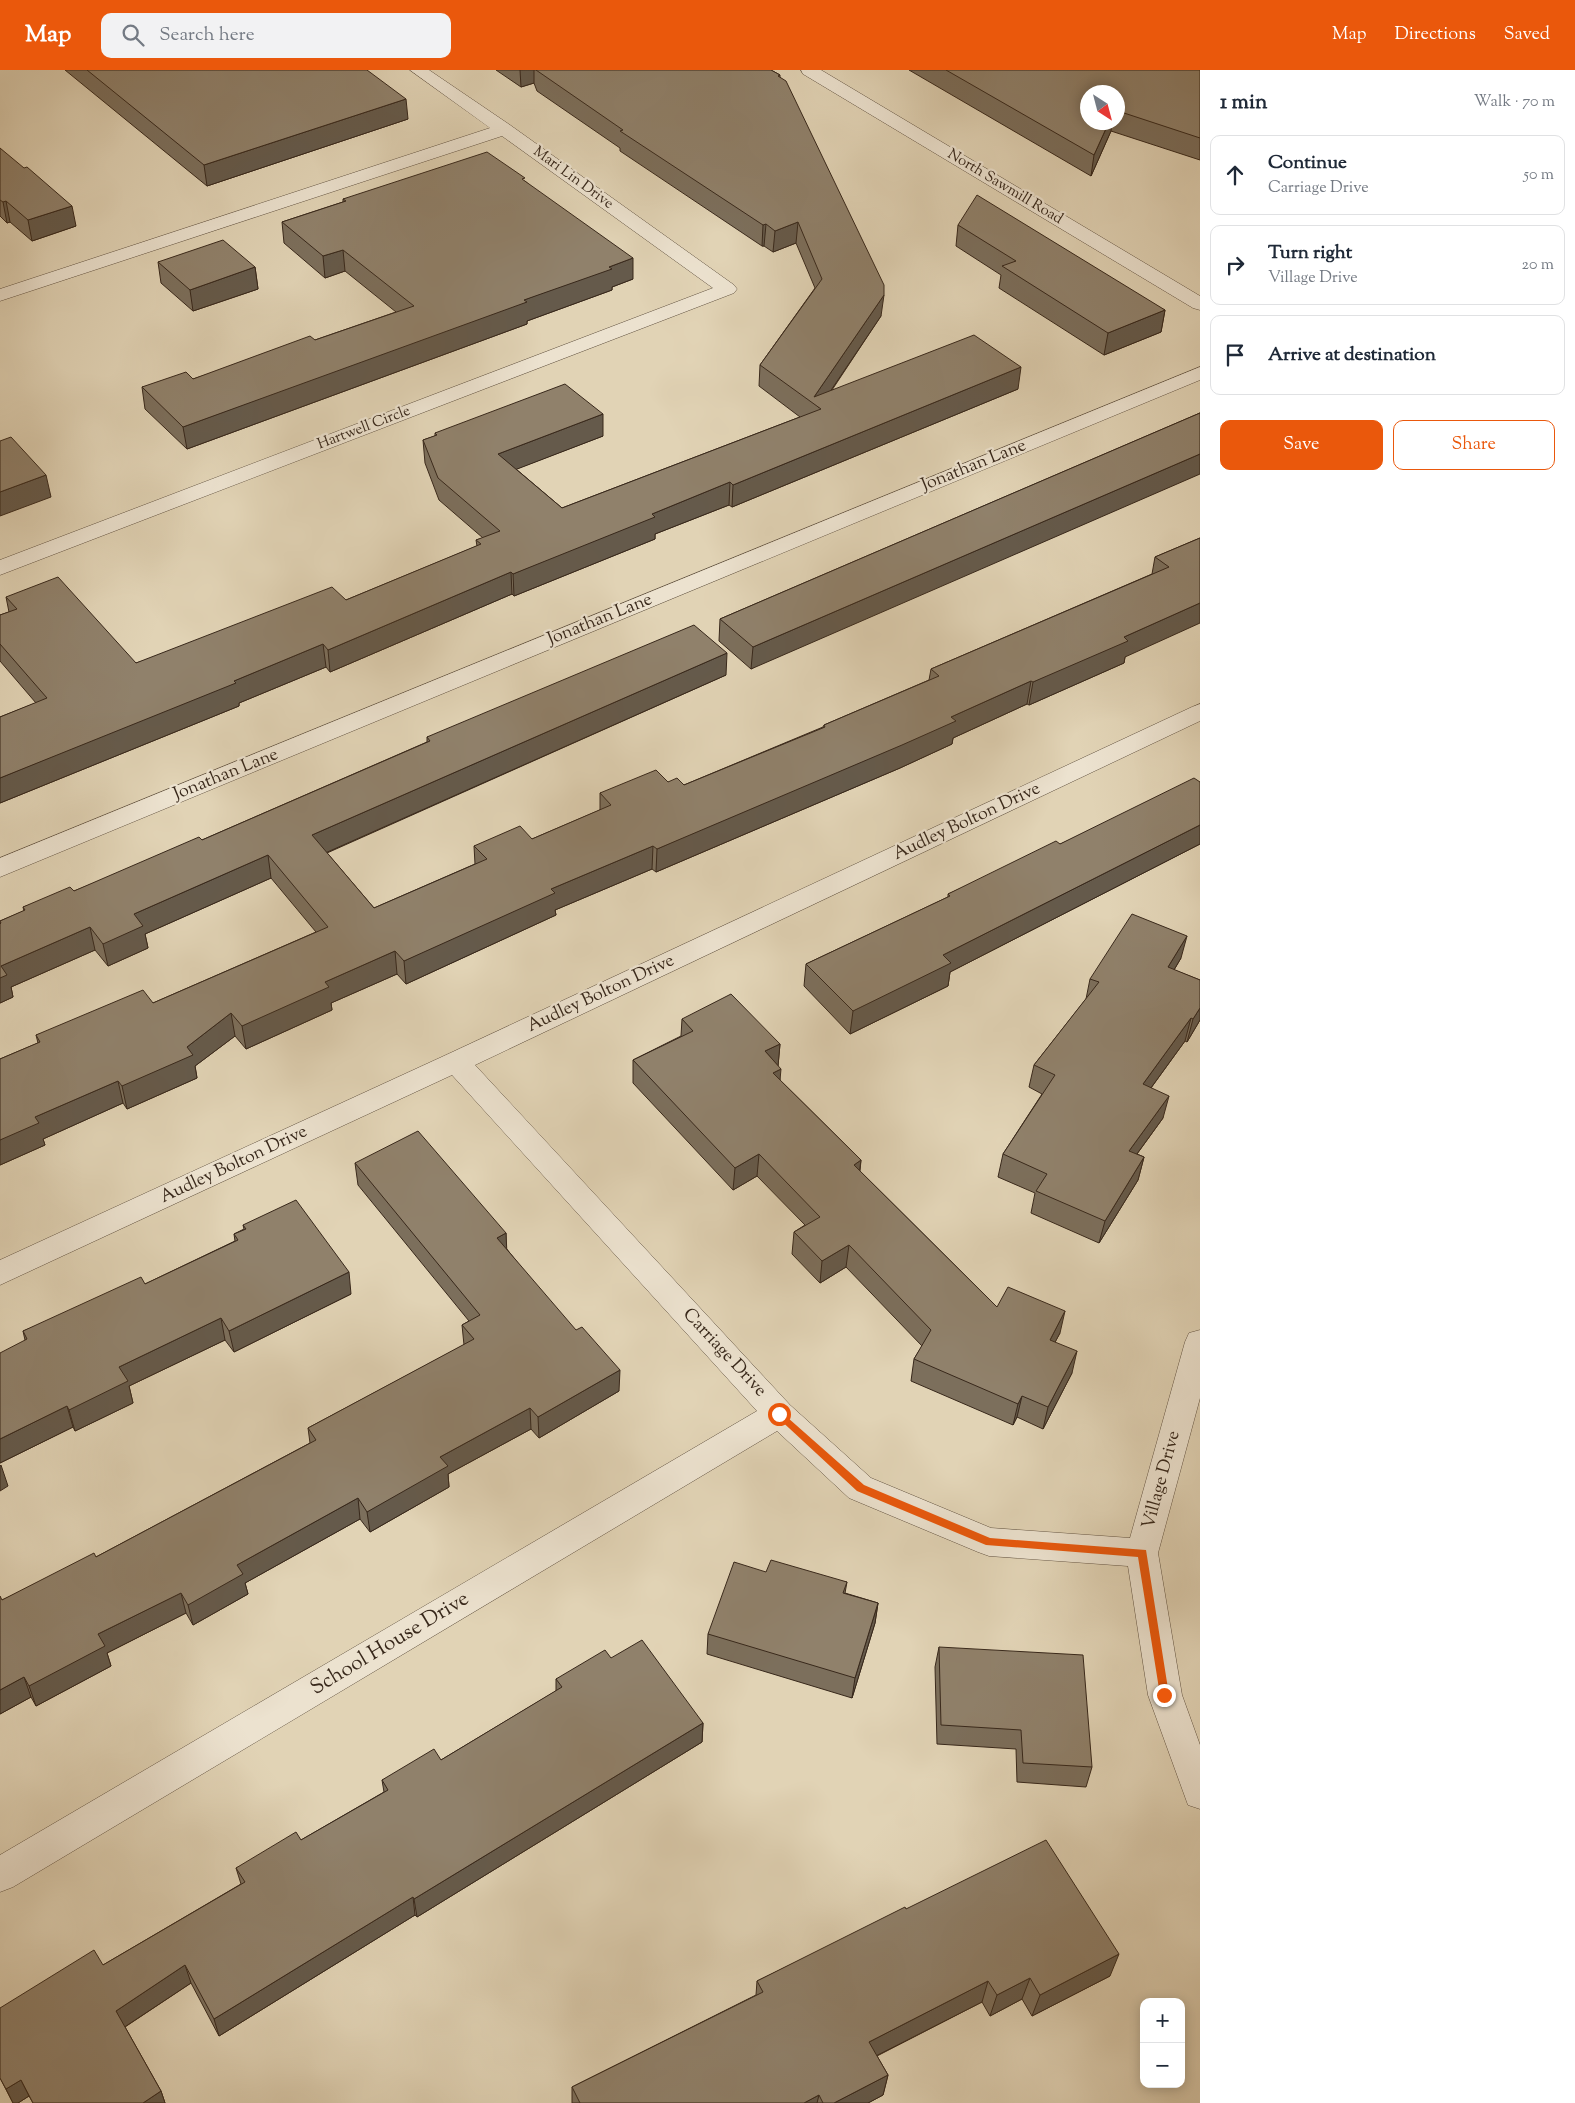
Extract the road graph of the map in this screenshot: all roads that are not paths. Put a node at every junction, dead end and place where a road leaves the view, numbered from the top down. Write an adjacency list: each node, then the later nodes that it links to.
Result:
1 (418, 70): 3 (street, Mari Lin Drive)
2 (810, 70): 6 (street, North Sawmill Road)
3 (504, 129): 4 (street, Mari Lin Drive); 5 (street)
4 (727, 289): 8 (street, Hartwell Circle)
5 (0, 295)
6 (1200, 304)
7 (1200, 373): 10 (street, Jonathan Lane)
8 (0, 568)
9 (1195, 720): 11 (street, Audley Bolton Drive)
10 (0, 868)
11 (456, 1062): 12 (street, Audley Bolton Drive); 14 (street, Carriage Drive)
12 (0, 1273)
13 (1200, 1342): 15 (street, Village Drive)
14 (779, 1414): 15 (street, Carriage Drive); 17 (street, School House Drive)
15 (1142, 1553): 16 (street, Village Drive)
16 (1200, 1793)
17 (0, 1875)

